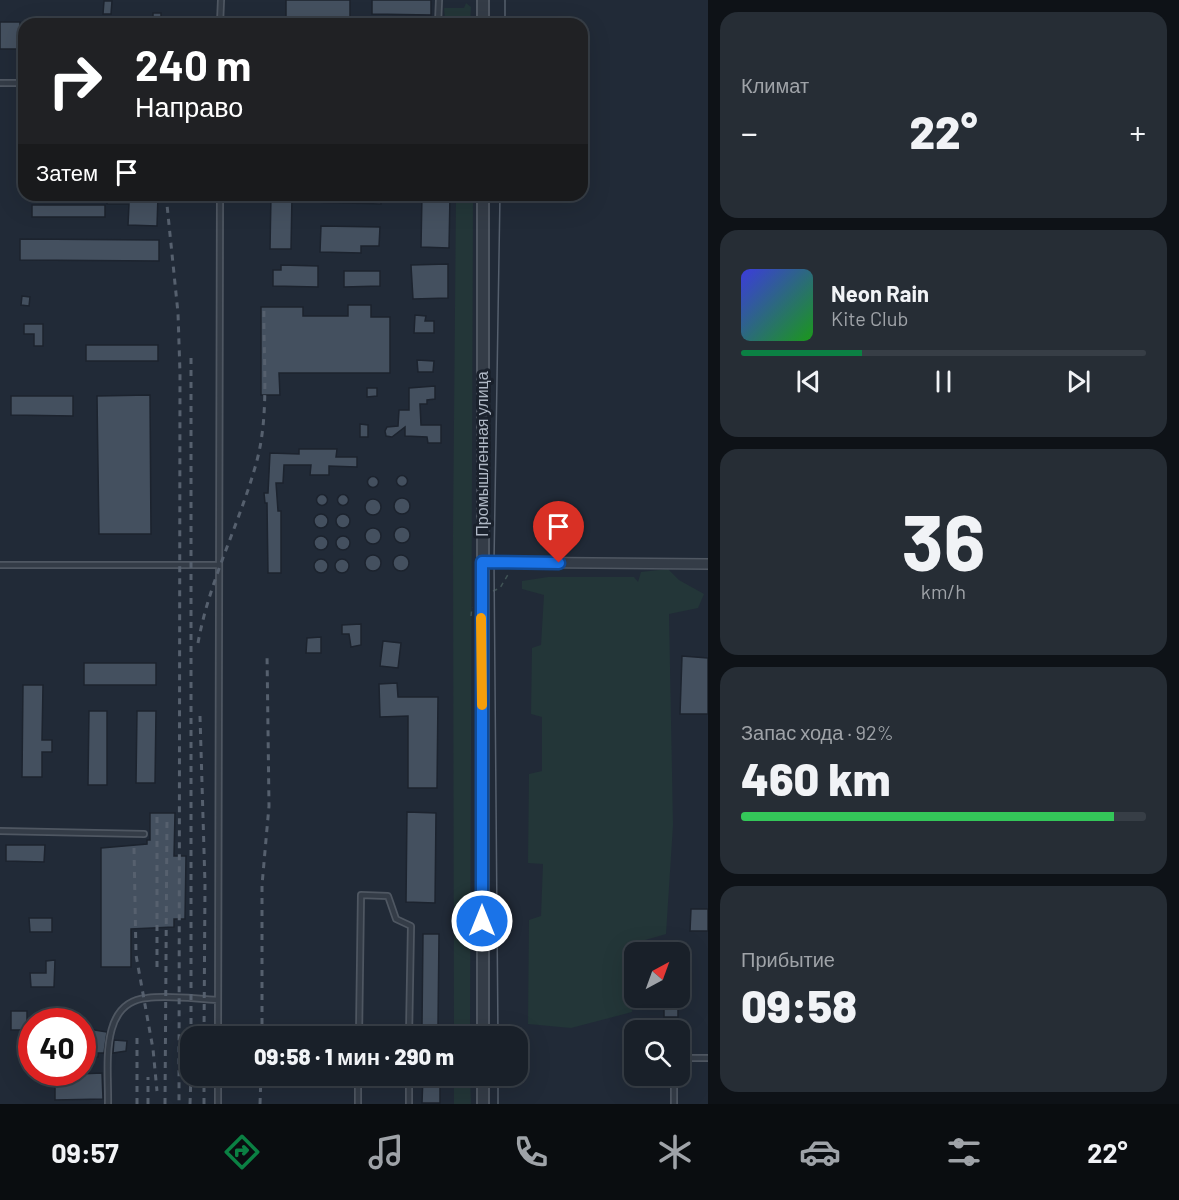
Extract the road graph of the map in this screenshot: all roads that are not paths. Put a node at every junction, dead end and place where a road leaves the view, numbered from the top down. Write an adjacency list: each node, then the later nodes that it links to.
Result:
1 (221, 0): 4 (lane)
2 (439, 0): 5 (lane)
3 (483, 0): 6 (street)
4 (220, 18)
5 (438, 18)
6 (483, 18)
7 (0, 82): 8 (lane)
8 (18, 82)
9 (220, 201): 14 (lane)
10 (483, 201): 11 (street, Промышленная улица)
11 (482, 562): 12 (street); 21 (street, Промышленная улица)
12 (708, 564)
13 (0, 565): 14 (lane)
14 (218, 565): 17 (lane)
15 (0, 831): 16 (lane)
16 (144, 834)
17 (218, 1000): 18 (lane); 29 (lane)
18 (218, 1026)
19 (359, 1026): 20 (lane)
20 (409, 1026)
21 (483, 1026)
22 (690, 1058): 23 (lane)
23 (708, 1058)
24 (218, 1086): 30 (lane)
25 (358, 1086): 31 (lane)
26 (409, 1086): 32 (lane)
27 (483, 1086): 33 (street)
28 (674, 1086): 34 (lane)
29 (108, 1104)
30 (218, 1104)
31 (358, 1104)
32 (409, 1104)
33 (483, 1104)
34 (674, 1104)

